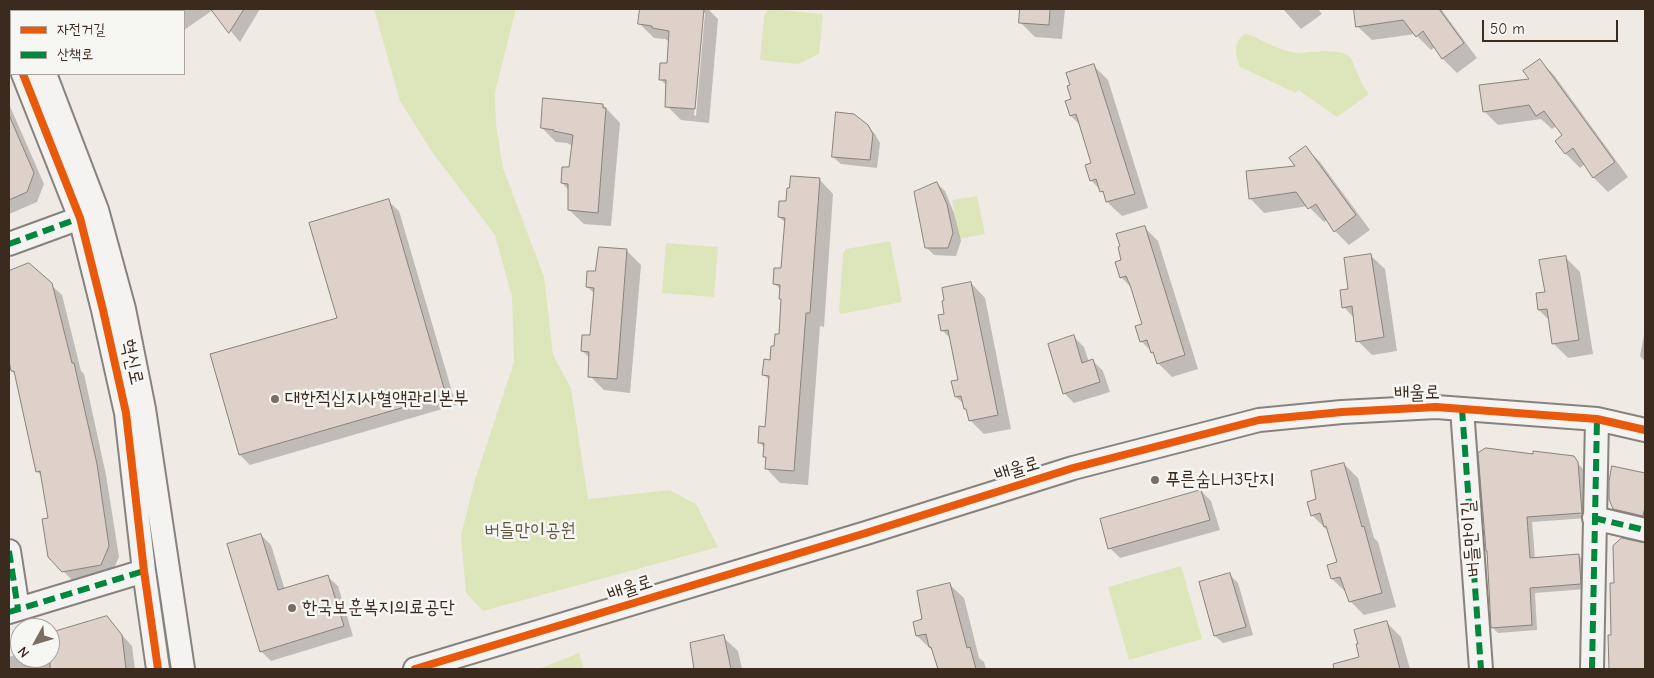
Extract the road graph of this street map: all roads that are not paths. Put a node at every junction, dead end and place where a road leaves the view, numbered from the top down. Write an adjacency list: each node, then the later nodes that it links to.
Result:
1 (23, 75): 3 (street, 혁신로)
2 (45, 75): 3 (street, 혁신로)
3 (89, 214): 4 (street); 11 (street, 혁신로); 14 (street, 혁신로)
4 (9, 244)
5 (1462, 409): 6 (street, 배울로); 15 (street, 배울로); 16 (street, 버들만이길)
6 (1597, 419): 7 (street, 배울로); 8 (street)
7 (1645, 430)
8 (1594, 518): 9 (street); 17 (street)
9 (1645, 530)
10 (9, 551): 12 (street)
11 (144, 571): 12 (street); 13 (street, 혁신로)
12 (14, 611)
13 (158, 669)
14 (183, 669)
15 (415, 669)
16 (1481, 669)
17 (1592, 669)

